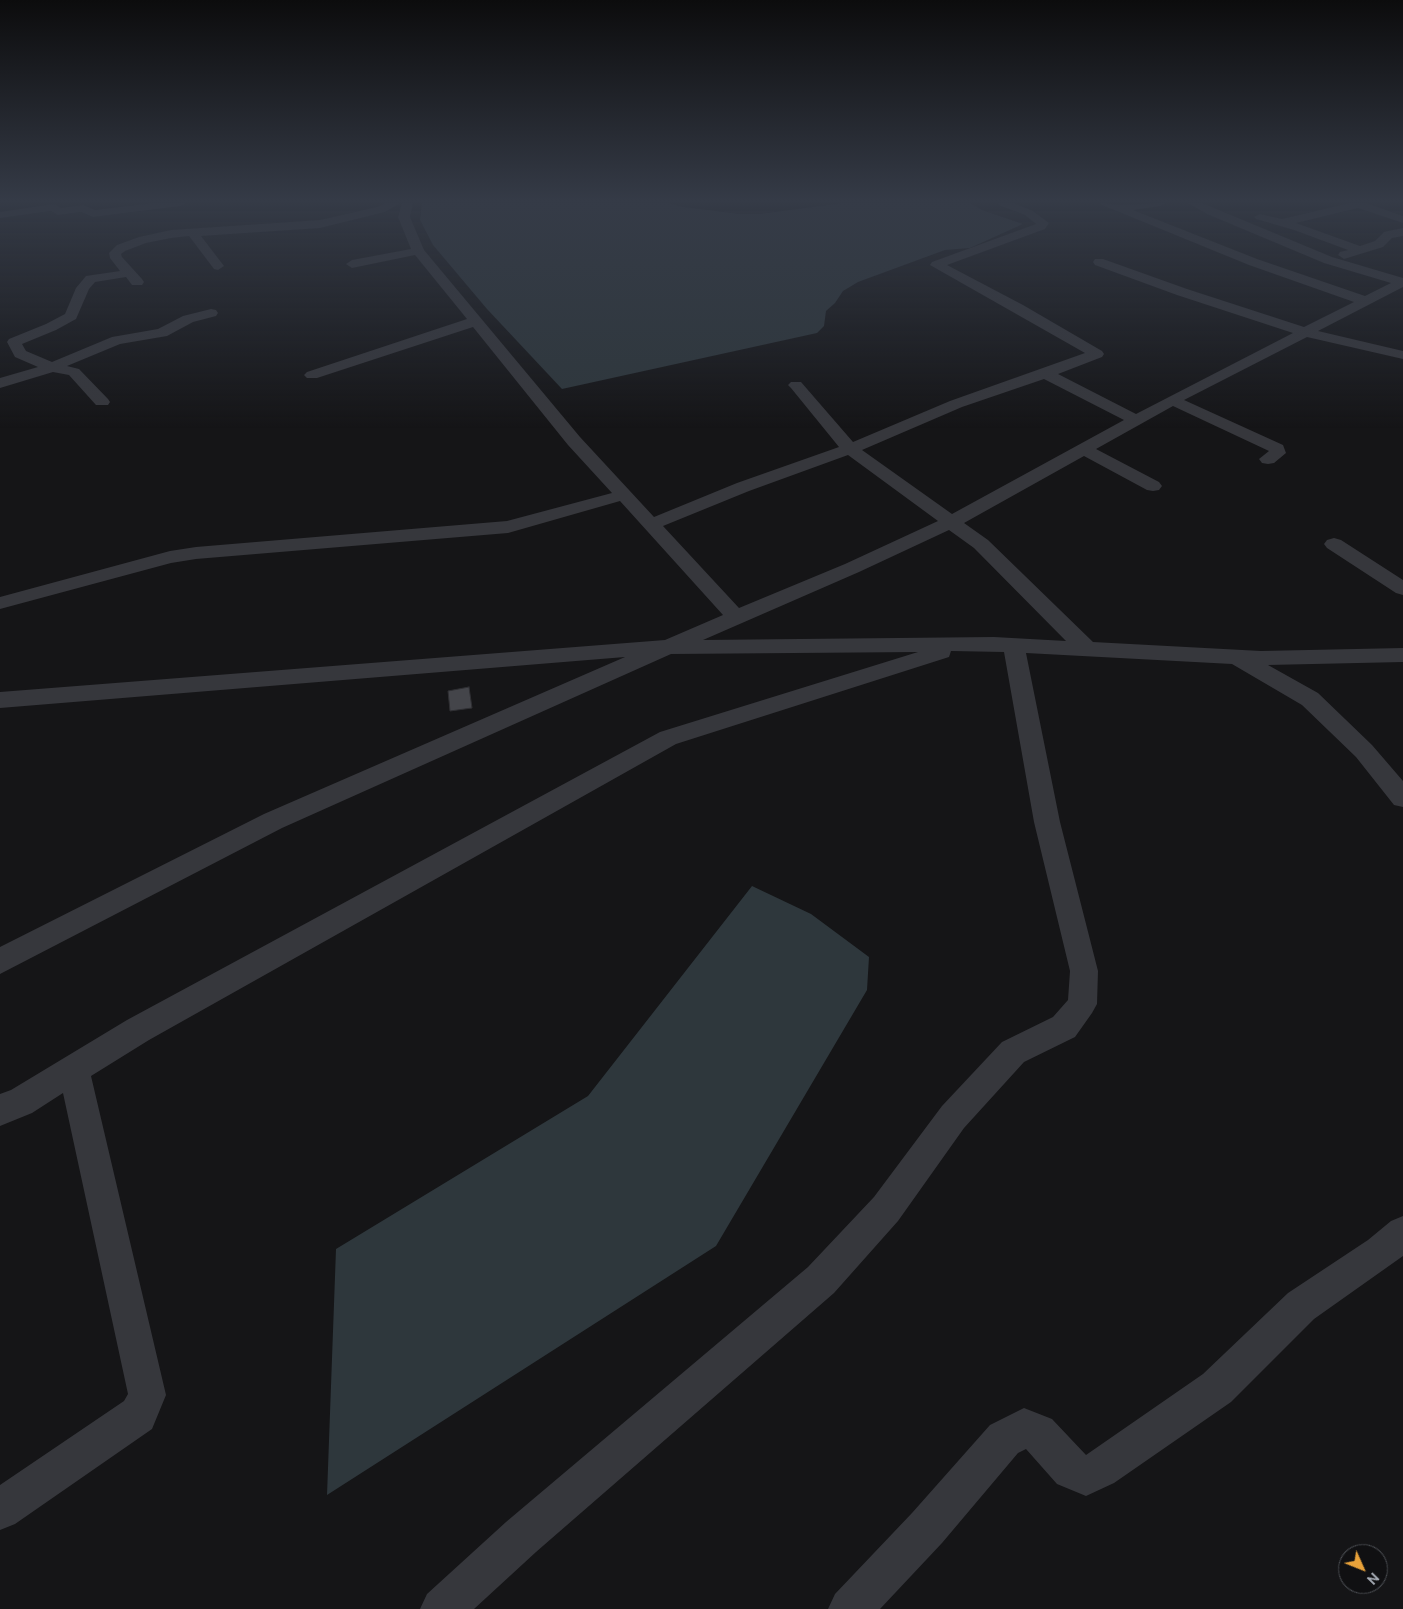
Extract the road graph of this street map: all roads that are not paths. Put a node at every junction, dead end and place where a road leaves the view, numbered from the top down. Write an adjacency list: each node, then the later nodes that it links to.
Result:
1 (110, 278): 13 (street)
2 (440, 278): 10 (street)
3 (961, 278): 14 (street)
4 (1144, 278): 11 (street)
5 (1299, 278): 8 (street)
6 (1390, 278): 7 (street)
7 (1403, 282): 8 (street)
8 (1365, 301): 11 (street)
9 (211, 313): 13 (street)
10 (476, 321): 15 (street); 25 (street)
11 (1305, 332): 12 (street); 18 (street)
12 (1403, 355)
13 (52, 367): 16 (street); 19 (street)
14 (1045, 374): 20 (street); 21 (street)
15 (312, 375)
16 (0, 383)
17 (796, 385): 21 (street)
18 (1172, 400): 20 (street); 23 (street)
19 (102, 402)
20 (1136, 420): 22 (street)
21 (850, 449): 26 (street); 27 (street)
22 (1084, 449): 24 (street); 26 (street)
23 (1268, 460)
24 (1153, 486)
25 (623, 495): 27 (street); 30 (street)
26 (950, 522): 31 (street); 35 (street)
27 (650, 525): 31 (street)
28 (1334, 544): 29 (street)
29 (1403, 589)
30 (0, 603)
31 (736, 616): 34 (street)
32 (968, 644): 33 (street); 34 (street); 41 (street)
33 (1014, 645): 35 (street); 45 (street)
34 (667, 647): 38 (street); 40 (street)
35 (1087, 649): 37 (street)
36 (1403, 655): 37 (street)
37 (1237, 657): 39 (street)
38 (0, 700)
39 (1403, 798)
40 (0, 961)
41 (74, 1070): 42 (street); 44 (street)
42 (0, 1110)
43 (1403, 1233): 46 (street)
44 (0, 1509)
45 (442, 1609)
46 (850, 1609)

